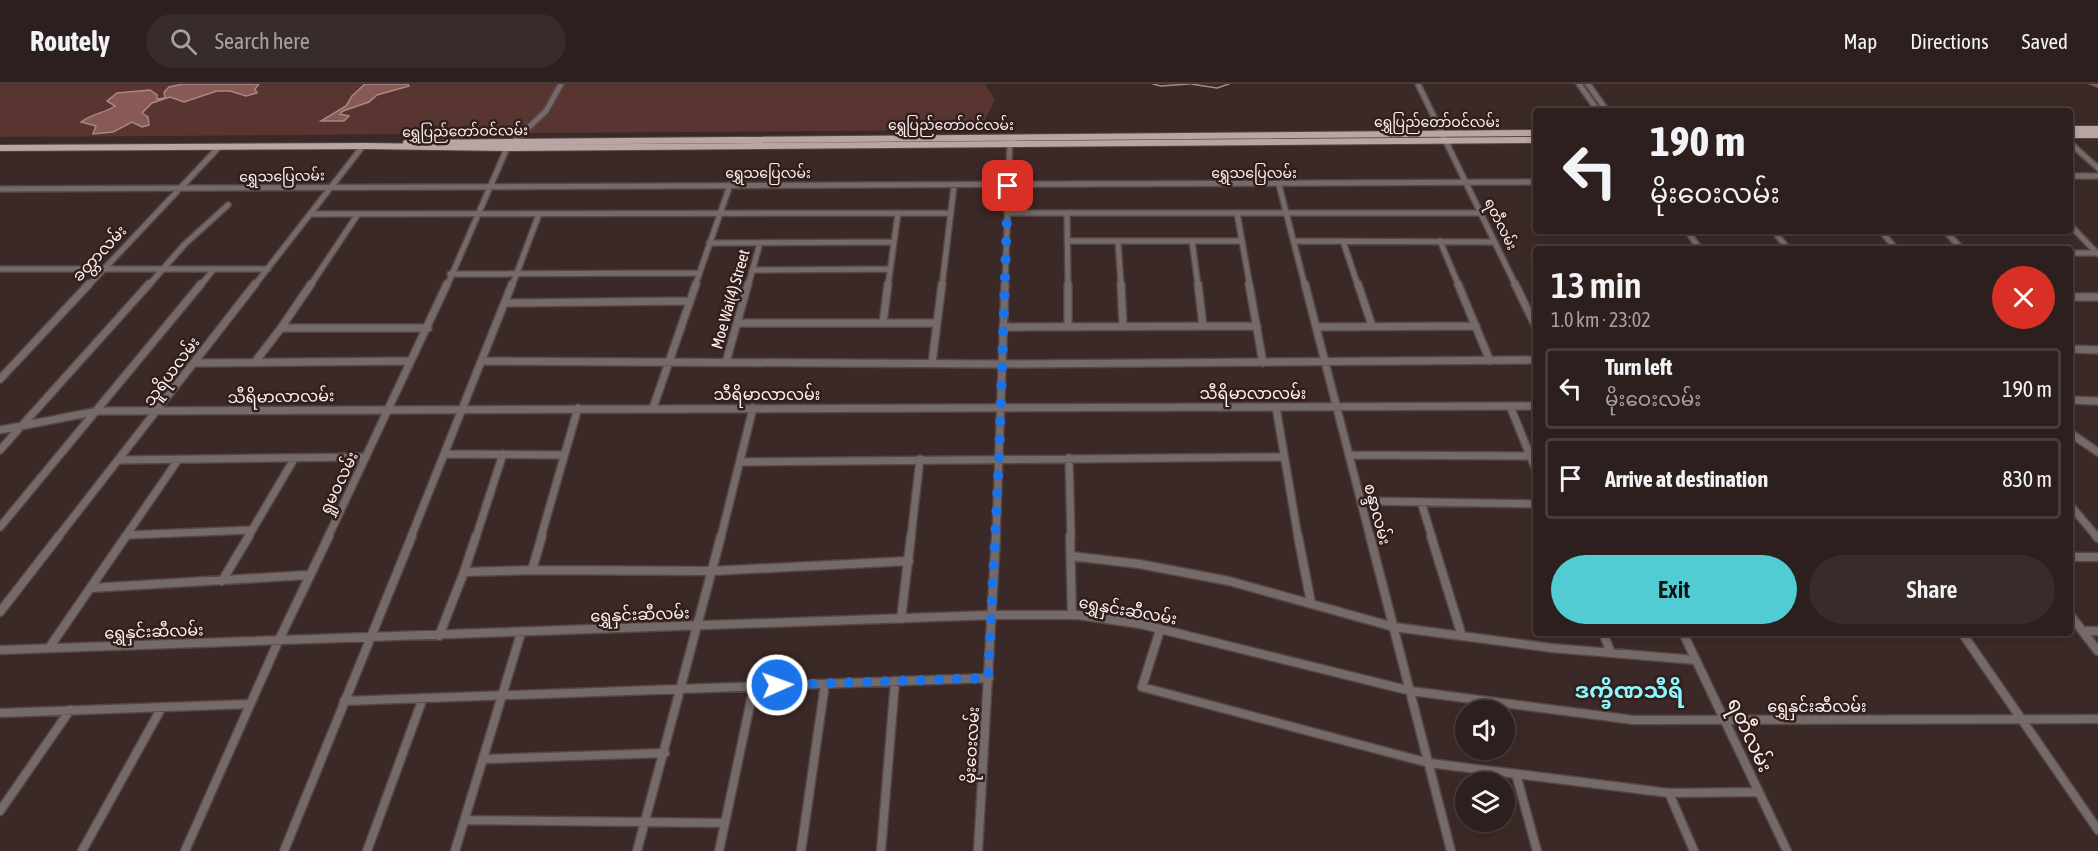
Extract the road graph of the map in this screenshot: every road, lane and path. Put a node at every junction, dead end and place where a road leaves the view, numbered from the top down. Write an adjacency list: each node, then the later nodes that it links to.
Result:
1 (561, 84): 15 (street, ရှုမဝလမ်း)
2 (1418, 84): 12 (street, ရတီလမ်း)
3 (1579, 84): 5 (street)
4 (1588, 84): 6 (street)
5 (1596, 108)
6 (1606, 108)
7 (2073, 129): 8 (main road)
8 (2098, 129)
9 (1533, 133): 12 (main road, ရွှေပြည်တော်ဝင်လမ်း)
10 (2073, 135): 11 (main road)
11 (2098, 135)
12 (1444, 137): 13 (main road, ရွှေပြည်တော်ဝင်လမ်း); 14 (main road, ရွှေပြည်တော်ဝင်လမ်း); 27 (street, ရတီလမ်း)
13 (1010, 140): 16 (main road, ရွှေပြည်တော်ဝင်လမ်း); 30 (street, မိုးဝေးလမ်း)
14 (1533, 140)
15 (516, 141): 16 (main road, ရွှေပြည်တော်ဝင်လမ်း); 17 (main road, ရွှေပြည်တော်ဝင်လမ်း); 21 (street, ရှုမဝလမ်း)
16 (679, 143): 21 (main road, ရွှေပြည်တော်ဝင်လမ်း)
17 (365, 146): 19 (main road, ရွှေပြည်တော်ဝင်လမ်း); 21 (main road, ရွှေပြည်တော်ဝင်လမ်း); 31 (street, သူရိယလမ်း)
18 (2073, 146): 22 (street)
19 (219, 147): 20 (main road, ရွှေပြည်တော်ဝင်လမ်း); 34 (street, ခတ္တာလမ်း)
20 (0, 148)
21 (507, 148): 32 (street, ရှုမဝလမ်း)
22 (2098, 168)
23 (2073, 176): 24 (street)
24 (2098, 176)
25 (1533, 183): 27 (street, ရွှေသပြေလမ်း)
26 (1279, 184): 27 (street, ရွှေသပြေလမ်း); 30 (street, ရွှေသပြေလမ်း); 41 (street, စန္ဒာလမ်း)
27 (1466, 184): 42 (street, ရတီလမ်း)
28 (730, 185): 29 (street, ရွှေသပြေလမ်း); 32 (street, ရွှေသပြေလမ်း); 47 (street)
29 (954, 186): 30 (street, ရွှေသပြေလမ်း); 37 (street)
30 (1008, 186): 38 (street, မိုးဝေးလမ်း)
31 (333, 187): 32 (street, ရွှေသပြေလမ်း); 34 (street, ရွှေသပြေလမ်း); 43 (street, သူရိယလမ်း)
32 (489, 187): 46 (street, ရှုမဝလမ်း)
33 (0, 189): 34 (street, ရွှေသပြေလမ်း)
34 (179, 189): 69 (street, ခတ္တာလမ်း)
35 (228, 205): 70 (street)
36 (898, 213): 37 (street); 47 (street); 59 (street)
37 (951, 213): 85 (street)
38 (1007, 213): 39 (street); 91 (street, မိုးဝေးလမ်း)
39 (1067, 213): 40 (street); 52 (street)
40 (1237, 213): 41 (street); 55 (street)
41 (1286, 213): 42 (street); 56 (street, စန္ဒာလမ်း)
42 (1480, 213): 60 (street, ရတီလမ်း)
43 (312, 214): 44 (street); 72 (street, သူရိယလမ်း)
44 (358, 214): 46 (street); 94 (street)
45 (539, 214): 46 (street); 47 (street); 75 (street)
46 (478, 215): 77 (street, ရှုမဝလမ်း)
47 (720, 215): 61 (street)
48 (2073, 228): 67 (street)
49 (1776, 234): 63 (street)
50 (1884, 234): 64 (street)
51 (1948, 234): 65 (street)
52 (1067, 241): 53 (street); 92 (street)
53 (1118, 241): 54 (street); 86 (street)
54 (1192, 241): 55 (street); 87 (street)
55 (1242, 241): 88 (street)
56 (1294, 241): 57 (street); 93 (street, စန္ဒာလမ်း)
57 (1343, 241): 58 (street); 89 (street)
58 (1440, 241): 60 (street); 90 (street)
59 (894, 242): 62 (street); 73 (street)
60 (1494, 242): 82 (street, ရတီလမ်း)
61 (709, 243): 62 (street); 76 (street)
62 (760, 243): 74 (street, Moe Wai(4) Street)
63 (1786, 246)
64 (1894, 246)
65 (1959, 246)
66 (2073, 253): 67 (street)
67 (2097, 254)
68 (0, 269): 69 (street)
69 (102, 269): 70 (street); 110 (street, ခတ္တာလမ်း)
70 (164, 269): 71 (street); 125 (street)
71 (214, 269): 72 (street); 123 (street)
72 (268, 269): 106 (street, သူရိယလမ်း)
73 (890, 269): 74 (street); 84 (street)
74 (752, 270): 83 (street, Moe Wai(4) Street)
75 (516, 272): 76 (street); 77 (street); 81 (street)
76 (698, 273): 80 (street)
77 (450, 274): 95 (street, ရှုမဝလမ်း)
78 (2073, 297): 79 (street)
79 (2098, 297)
80 (688, 301): 81 (street); 103 (street)
81 (505, 303): 100 (street)
82 (1533, 321)
83 (738, 323): 84 (street); 104 (street, Moe Wai(4) Street)
84 (883, 323): 85 (street)
85 (937, 323): 107 (street)
86 (1122, 326): 87 (street); 92 (street)
87 (1203, 326): 88 (street)
88 (1257, 326): 108 (street)
89 (1372, 326): 90 (street); 93 (street)
90 (1476, 326): 101 (street)
91 (1003, 327): 92 (street); 109 (street, မိုးဝေးလမ်း)
92 (1068, 327)
93 (1316, 327): 105 (street, စန္ဒာလမ်း)
94 (281, 328): 95 (street); 102 (street)
95 (428, 328): 99 (street, ရှုမဝလမ်း)
96 (2073, 349): 97 (street)
97 (2098, 350)
98 (1533, 360): 101 (street)
99 (410, 361): 102 (street); 121 (street, ရှုမဝလမ်း)
100 (483, 361): 103 (street); 122 (street)
101 (1490, 361): 105 (street)
102 (255, 362): 106 (street)
103 (667, 362): 104 (street); 119 (street)
104 (726, 362): 107 (street)
105 (1326, 362): 108 (street); 117 (street, စန္ဒာလမ်း)
106 (194, 363): 124 (street, သူရိယလမ်း)
107 (932, 363): 109 (street)
108 (1263, 363): 109 (street)
109 (1001, 364): 113 (street, မိုးဝေးလမ်း)
110 (0, 379)
111 (2073, 400): 112 (street)
112 (2098, 400)
113 (1001, 406): 116 (street, သီရိမာလာလမ်း); 120 (street, သီရိမာလာလမ်း); 137 (street, မိုးဝေးလမ်း)
114 (1510, 406): 115 (street, သီရိမာလာလမ်း); 117 (street, သီရိမာလာလမ်း); 134 (street)
115 (1533, 406)
116 (1276, 407): 117 (street, သီရိမာလာလမ်း); 136 (street)
117 (1337, 407): 133 (street, စန္ဒာလမ်း)
118 (578, 408): 119 (street, သီရိမာလာလမ်း); 122 (street, သီရိမာလာလမ်း); 132 (street)
119 (653, 408): 120 (street, သီရိမာလာလမ်း)
120 (753, 408): 143 (street)
121 (389, 409): 122 (street, သီရိမာလာလမ်း); 124 (street, သီရိမာလာလမ်း); 135 (street, ရှုမဝလမ်း)
122 (464, 409): 130 (street)
123 (98, 411): 124 (street, သီရိမာလာလမ်း); 125 (street, သီရိမာလာလမ်း); 149 (street)
124 (158, 411): 141 (street, သူရိယလမ်း)
125 (19, 429): 126 (street, သီရိမာလာလမ်း); 128 (street)
126 (0, 430)
127 (2073, 435): 129 (street)
128 (0, 450)
129 (2098, 452)
130 (445, 454): 131 (street); 180 (street)
131 (503, 454): 132 (street); 159 (street)
132 (563, 455): 157 (street)
133 (1349, 455): 134 (street); 145 (street, စန္ဒာလမ်း)
134 (1530, 456): 144 (street)
135 (366, 457): 139 (street); 160 (street, ရှုမဝလမ်း)
136 (1283, 457): 138 (street); 163 (street)
137 (999, 458): 138 (street); 140 (street); 165 (street, မိုးဝေးလမ်း)
138 (1069, 458): 153 (street)
139 (294, 459): 142 (street); 150 (street)
140 (920, 459): 143 (street); 156 (street)
141 (120, 460): 142 (street); 164 (street, သူရိယလမ်း)
142 (178, 460): 151 (street)
143 (740, 462): 158 (street)
144 (1533, 463)
145 (1361, 501): 146 (street); 170 (street, စန္ဒာလမ်း)
146 (1421, 502): 147 (street); 176 (street)
147 (1533, 504)
148 (2073, 509): 152 (street)
149 (0, 527)
150 (252, 530): 151 (street); 161 (street)
151 (128, 535): 162 (street)
152 (2098, 538)
153 (1071, 556): 163 (street); 166 (street)
154 (2098, 556): 155 (street)
155 (2073, 557)
156 (909, 561): 158 (street); 168 (street)
157 (532, 570): 158 (street); 159 (street)
158 (712, 571): 169 (street)
159 (464, 572): 175 (street)
160 (308, 575): 161 (street); 181 (street, ရှုမဝလမ်း)
161 (222, 581): 162 (street)
162 (91, 588): 182 (street)
163 (1311, 603): 170 (street)
164 (0, 612)
165 (993, 615): 166 (street, ရွှေနှင်းဆီလမ်း); 168 (street, ရွှေနှင်းဆီလမ်း); 187 (street, မိုးဝေးလမ်း)
166 (1072, 615): 171 (street, ရွှေနှင်းဆီလမ်း)
167 (2073, 619): 172 (street)
168 (901, 620): 169 (street, ရွှေနှင်းဆီလမ်း)
169 (698, 627): 174 (street, ရွှေနှင်းဆီလမ်း); 191 (street)
170 (1394, 627): 176 (street); 192 (street, စန္ဒာလမ်း)
171 (1160, 630): 192 (street, ရွှေနှင်းဆီလမ်း); 205 (street)
172 (2083, 631): 173 (street); 184 (street)
173 (2098, 631)
174 (521, 633): 175 (street, ရွှေနှင်းဆီလမ်း); 193 (street)
175 (439, 636): 180 (street, ရွှေနှင်းဆီလမ်း)
176 (1462, 636): 185 (street)
177 (1604, 636): 185 (street)
178 (1684, 636): 186 (street, ရတီလမ်း)
179 (1964, 636): 201 (street)
180 (369, 639): 181 (street, ရွှေနှင်းဆီလမ်း); 195 (street)
181 (278, 642): 182 (street, ရွှေနှင်းဆီလမ်း); 196 (street, ရှုမဝလမ်း)
182 (50, 648): 183 (street, ရွှေနှင်းဆီလမ်း)
183 (0, 650)
184 (2098, 651)
185 (1611, 653): 186 (street)
186 (1696, 660): 202 (street, ရတီလမ်း)
187 (988, 678): 188 (street); 223 (street, မိုးဝေးလမ်း)
188 (895, 681): 189 (street); 222 (street)
189 (825, 684): 190 (street); 221 (street)
190 (754, 686): 191 (street); 211 (street)
191 (682, 688): 193 (street); 203 (street)
192 (1411, 691): 202 (street, ရွှေနှင်းဆီလမ်း); 205 (street, စန္ဒာလမ်း)
193 (501, 695): 194 (street); 204 (street)
194 (423, 698): 195 (street); 217 (street)
195 (344, 701): 216 (street)
196 (250, 704): 197 (street); 215 (street, ရှုမဝလမ်း)
197 (162, 707): 198 (street); 214 (street)
198 (70, 710): 199 (street); 209 (street)
199 (0, 713)
200 (2098, 719): 201 (street, ရွှေနှင်းဆီလမ်း)
201 (2022, 720): 202 (street, ရွှေနှင်းဆီလမ်း); 213 (street)
202 (1725, 721): 207 (street, ရတီလမ်း)
203 (665, 753): 204 (street); 212 (street)
204 (485, 759): 210 (street)
205 (1429, 763): 206 (street); 224 (street, စန္ဒာလမ်း)
206 (1516, 774): 208 (street); 225 (street)
207 (1759, 792): 208 (street); 227 (street, ရတီလမ်း)
208 (1669, 793): 226 (street)
209 (0, 811)
210 (465, 820): 212 (street); 218 (street)
211 (725, 823): 212 (street); 220 (street)
212 (644, 824): 219 (street)
213 (2098, 830)
214 (82, 851)
215 (185, 851)
216 (285, 851)
217 (367, 851)
218 (455, 851)
219 (637, 851)
220 (719, 851)
221 (801, 851)
222 (880, 851)
223 (978, 851)
224 (1451, 851)
225 (1536, 851)
226 (1694, 851)
227 (1787, 851)

